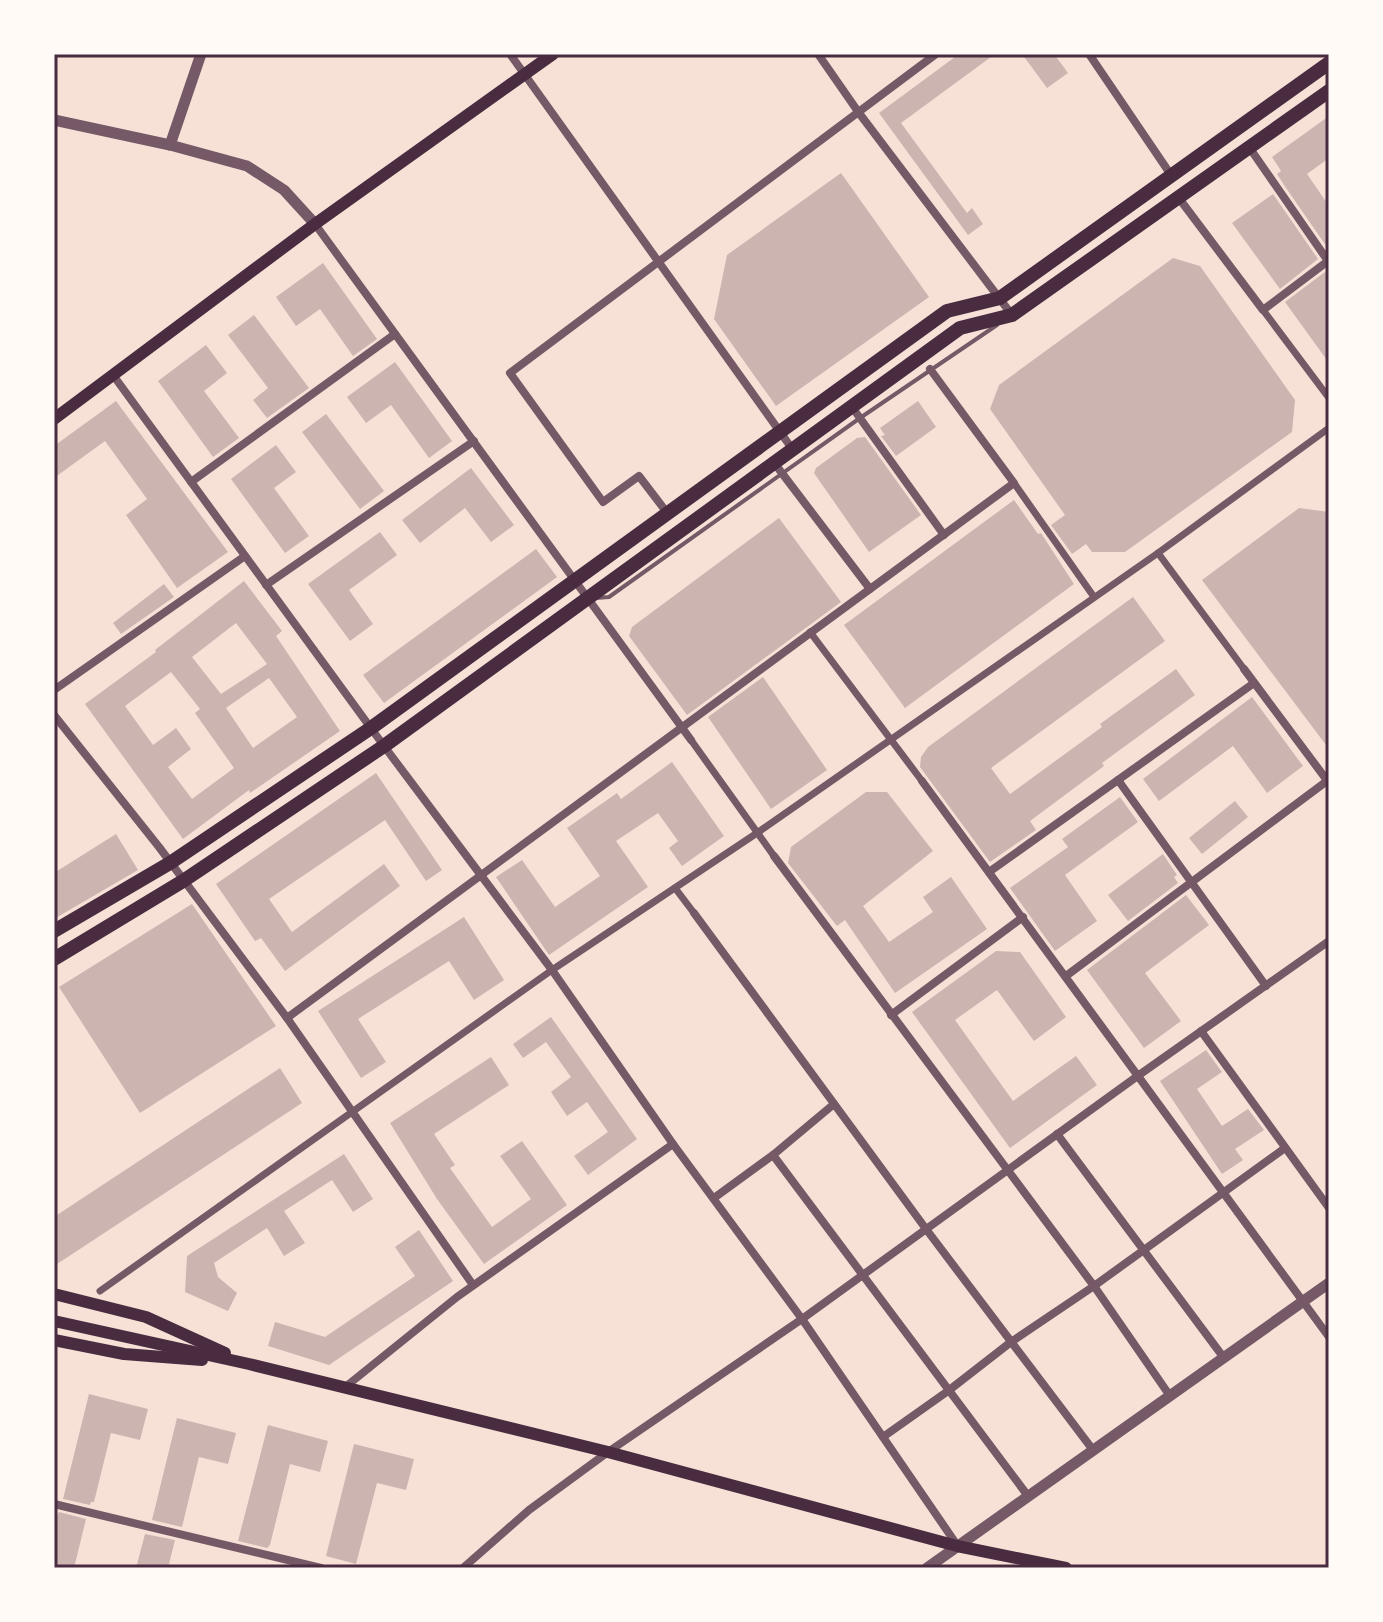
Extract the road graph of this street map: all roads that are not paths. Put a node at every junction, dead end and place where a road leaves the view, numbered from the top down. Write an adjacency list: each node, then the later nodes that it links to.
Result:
1 (201, 54): 12 (street)
2 (510, 54): 8 (street)
3 (553, 54): 8 (main road)
4 (818, 54): 10 (street)
5 (936, 54): 10 (street)
6 (1089, 54): 14 (street)
7 (1329, 63): 14 (main road)
8 (526, 75): 16 (main road); 17 (street)
9 (1329, 91): 13 (main road)
10 (859, 113): 17 (street); 18 (street)
11 (54, 120): 12 (street)
12 (170, 145): 16 (street)
13 (1249, 147): 15 (main road); 19 (street)
14 (1171, 175): 18 (main road)
15 (1178, 196): 19 (street); 20 (main road)
16 (315, 224): 21 (street); 23 (main road)
17 (660, 262): 28 (street); 34 (street)
18 (1000, 298): 20 (street); 28 (main road)
19 (1263, 310): 24 (street)
20 (1012, 315): 22 (lane); 25 (main road)
21 (395, 334): 29 (street); 32 (street)
22 (930, 369): 25 (lane); 33 (street)
23 (113, 375): 26 (main road); 32 (street)
24 (1329, 398)
25 (856, 413): 30 (main road); 31 (lane); 35 (street)
26 (54, 419)
27 (1329, 428): 36 (street)
28 (780, 434): 30 (street); 34 (main road)
29 (474, 441): 38 (street); 39 (street)
30 (793, 451): 31 (main road)
31 (779, 469): 40 (street); 42 (main road)
32 (191, 482): 37 (street)
33 (1014, 483): 35 (street); 41 (street)
34 (668, 514): 38 (main road)
35 (944, 535): 40 (street)
36 (1158, 553): 41 (street); 44 (street)
37 (245, 556): 39 (street); 46 (street)
38 (576, 581): 42 (street); 48 (main road)
39 (266, 585): 48 (street)
40 (870, 589): 43 (street)
41 (1094, 597): 50 (street)
42 (589, 599): 49 (street); 52 (main road)
43 (810, 632): 49 (street); 50 (street)
44 (1244, 669): 45 (street)
45 (1254, 683): 53 (street); 55 (street)
46 (54, 690)
47 (54, 715): 58 (street)
48 (371, 728): 52 (street); 58 (main road)
49 (682, 728): 51 (street); 60 (street)
50 (890, 739): 54 (street); 56 (street)
51 (691, 740): 56 (street)
52 (384, 746): 60 (street); 61 (main road)
53 (1118, 780): 59 (street); 62 (street)
54 (922, 781): 59 (street)
55 (1328, 782): 62 (street)
56 (757, 833): 57 (street); 63 (street)
57 (774, 856): 72 (street)
58 (170, 863): 61 (street); 66 (main road)
59 (989, 872): 65 (street)
60 (481, 875): 69 (street); 73 (street)
61 (183, 881): 68 (main road); 73 (street)
62 (1191, 883): 70 (street); 71 (street)
63 (675, 888): 64 (street); 69 (street)
64 (694, 913): 76 (street)
65 (1023, 917): 70 (street); 72 (street)
66 (54, 931)
67 (1329, 941): 71 (street)
68 (54, 959)
69 (552, 970): 77 (street); 79 (street)
70 (1066, 976): 75 (street)
71 (1266, 986): 74 (street)
72 (891, 1015): 82 (street)
73 (287, 1018): 77 (street)
74 (1201, 1031): 75 (street); 80 (street)
75 (1139, 1075): 78 (street); 83 (street)
76 (834, 1104): 81 (street); 86 (street)
77 (352, 1112): 90 (street); 92 (street)
78 (1057, 1134): 82 (street); 87 (street)
79 (673, 1144): 84 (street); 90 (street)
80 (1285, 1148): 83 (street); 85 (street)
81 (773, 1155): 84 (street); 88 (street)
82 (1007, 1171): 86 (street); 91 (street)
83 (1224, 1192): 87 (street); 94 (street)
84 (714, 1198): 95 (street)
85 (1329, 1208)
86 (926, 1229): 88 (street); 99 (street)
87 (1144, 1250): 91 (street); 100 (street)
88 (861, 1276): 95 (street); 103 (street)
89 (1329, 1283): 94 (street)
90 (473, 1285): 102 (street)
91 (1094, 1286): 99 (street); 104 (street)
92 (100, 1291)
93 (54, 1294): 101 (main road)
94 (1304, 1302): 97 (street); 100 (street)
95 (802, 1319): 105 (street); 107 (street)
96 (54, 1321): 101 (main road)
97 (1329, 1337)
98 (54, 1340): 101 (main road)
99 (1011, 1342): 103 (street); 106 (street)
100 (1224, 1358): 104 (street)
101 (249, 1364): 102 (main road)
102 (344, 1388): 107 (main road)
103 (948, 1391): 105 (street); 108 (street)
104 (1170, 1396): 106 (street)
105 (883, 1437): 110 (street)
106 (1093, 1450): 108 (street)
107 (608, 1452): 110 (main road); 112 (street)
108 (1028, 1496): 110 (street)
109 (54, 1504): 111 (street)
110 (957, 1546): 113 (street); 114 (main road)
111 (321, 1568)
112 (463, 1568)
113 (927, 1568)
114 (1066, 1568)

